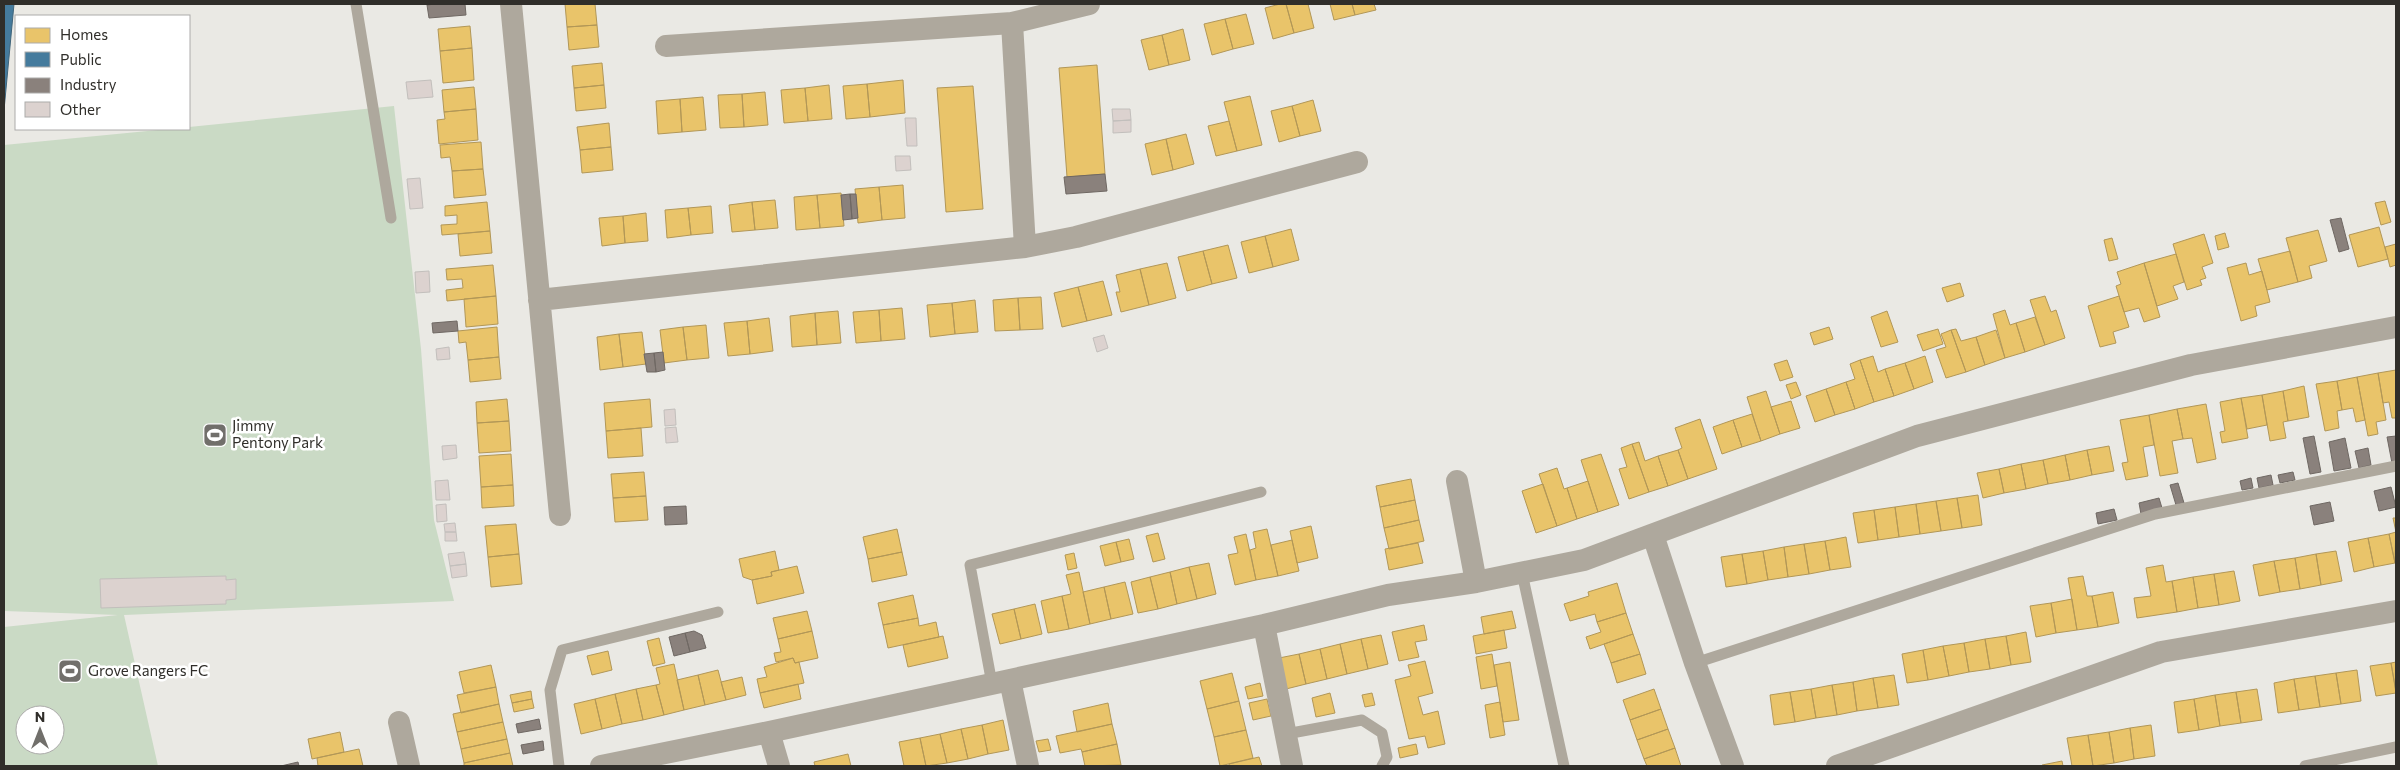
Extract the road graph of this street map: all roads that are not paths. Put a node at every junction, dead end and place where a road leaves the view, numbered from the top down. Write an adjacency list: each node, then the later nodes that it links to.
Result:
1 (356, 4): 7 (lane)
2 (511, 4): 9 (street)
3 (1089, 4): 4 (street)
4 (1012, 23): 5 (street); 8 (street)
5 (666, 46)
6 (1357, 162): 8 (street)
7 (391, 218)
8 (1025, 247): 9 (street)
9 (540, 300): 14 (street)
10 (2396, 327): 15 (street)
11 (2396, 466): 21 (lane)
12 (1457, 481): 17 (street)
13 (1260, 492): 22 (lane)
14 (560, 515)
15 (1653, 534): 16 (street); 21 (street)
16 (1522, 573): 17 (street); 34 (lane)
17 (1476, 582): 20 (street)
18 (2396, 611): 36 (street)
19 (718, 612): 28 (lane)
20 (1264, 625): 22 (street); 25 (street)
21 (1695, 663): 35 (street)
22 (1001, 682): 24 (street); 31 (street)
23 (399, 722): 27 (street)
24 (770, 732): 29 (street); 30 (street)
25 (1286, 734): 32 (street); 33 (lane)
26 (2396, 747): 37 (lane)
27 (409, 766)
28 (559, 766)
29 (602, 766)
30 (779, 766)
31 (1028, 766)
32 (1292, 766)
33 (1382, 766)
34 (1564, 766)
35 (1733, 766)
36 (1837, 766)
37 (2305, 766)

